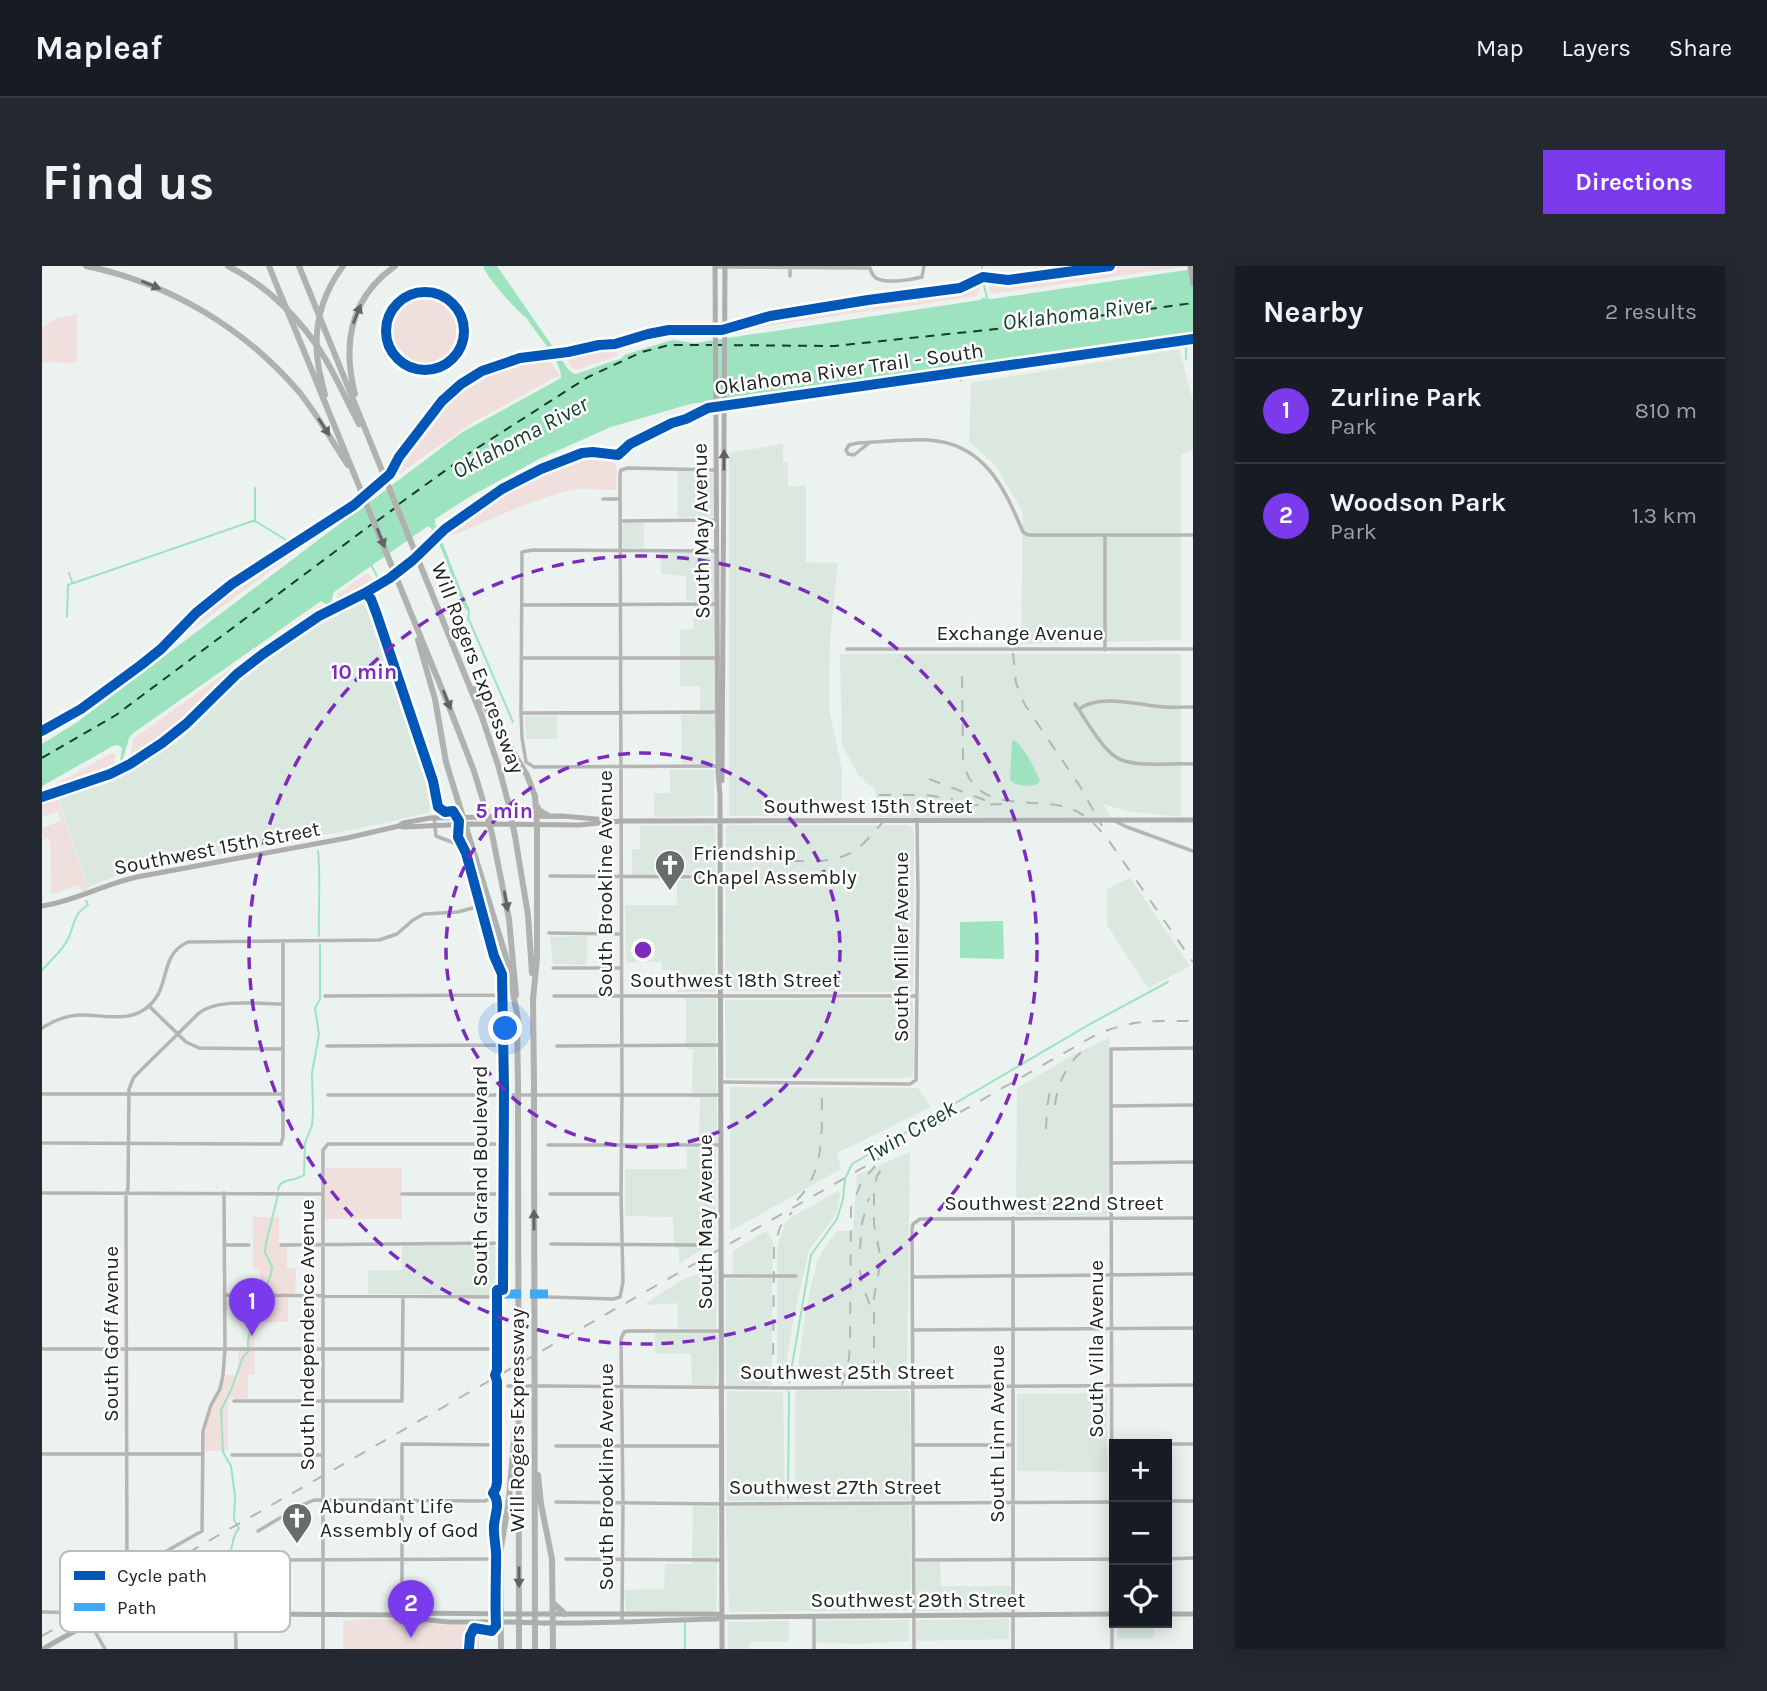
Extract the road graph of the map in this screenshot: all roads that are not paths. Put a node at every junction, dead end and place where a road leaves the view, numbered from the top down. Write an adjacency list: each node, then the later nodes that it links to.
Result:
1 (86, 266): 20 (highway, one-way to 20)
2 (228, 266): 18 (highway)
3 (269, 266): 15 (highway, Will Rogers Expressway, bridge)
4 (299, 266): 16 (highway, Will Rogers Expressway)
5 (343, 266): 15 (highway, bridge)
6 (395, 266): 16 (highway, one-way to 6)
7 (924, 266): 11 (street)
8 (1190, 266): 14 (main road)
9 (715, 267): 10 (street); 19 (main road, South May Avenue)
10 (725, 267): 12 (street); 23 (main road, South May Avenue, one-way to 10)
11 (870, 267): 12 (street)
12 (790, 268): 13 (street)
13 (790, 275)
14 (1193, 284)
15 (328, 408): 20 (highway, Will Rogers Expressway)
16 (360, 417): 18 (highway, Will Rogers Expressway)
17 (869, 443): 17 (street); 26 (street)
18 (373, 450): 39 (highway, Will Rogers Expressway)
19 (715, 470): 22 (street, South Brookline Avenue); 23 (main road, South May Avenue)
20 (355, 475): 32 (highway, Will Rogers Expressway, one-way to 32)
21 (603, 499): 22 (street)
22 (619, 499): 24 (street, South Brookline Avenue)
23 (720, 520): 24 (street); 28 (main road, South May Avenue)
24 (620, 521): 27 (street, South Brookline Avenue)
25 (1193, 535): 26 (street)
26 (1105, 536): 35 (street)
27 (621, 550): 28 (street); 29 (street, South Brookline Avenue); 31 (street)
28 (720, 551): 30 (main road, South May Avenue)
29 (621, 604): 30 (street); 31 (street); 37 (street, South Brookline Avenue)
30 (720, 604): 38 (main road, South May Avenue)
31 (522, 605): 36 (street)
32 (411, 614): 53 (highway); 85 (highway, Will Rogers Expressway, one-way to 85, bridge)
33 (847, 649): 35 (street, Exchange Avenue)
34 (1193, 649): 35 (street, Exchange Avenue)
35 (1105, 650)
36 (521, 658): 37 (street); 45 (street)
37 (622, 658): 38 (street); 43 (street, South Brookline Avenue)
38 (720, 658): 44 (main road, South May Avenue)
39 (465, 675): 49 (highway); 82 (highway, Will Rogers Expressway, bridge)
40 (1075, 704): 42 (street)
41 (1193, 707): 42 (street)
42 (1079, 709): 46 (street)
43 (621, 712): 44 (street); 45 (street); 47 (street, South Brookline Avenue)
44 (720, 712): 48 (main road, South May Avenue)
45 (521, 713): 47 (street)
46 (1193, 764)
47 (621, 766): 48 (street); 56 (street, South Brookline Avenue)
48 (720, 766): 57 (main road, South May Avenue)
49 (536, 804): 50 (highway); 54 (highway)
50 (549, 816): 51 (main road, Southwest 15th Street); 54 (main road, Southwest 15th Street)
51 (562, 816): 56 (main road, Southwest 15th Street); 63 (main road)
52 (434, 817): 53 (main road, Southwest 15th Street); 60 (street); 64 (main road, Southwest 15th Street)
53 (463, 817): 54 (main road, Southwest 15th Street); 61 (highway)
54 (537, 817): 62 (highway)
55 (1193, 820): 59 (main road, Southwest 15th Street)
56 (621, 821): 57 (main road, Southwest 15th Street); 63 (main road, Southwest 15th Street); 67 (street, South Brookline Avenue)
57 (720, 821): 58 (main road, Southwest 15th Street); 68 (main road, South May Avenue)
58 (917, 821): 59 (main road, Southwest 15th Street); 81 (street, South Miller Avenue)
59 (1116, 821): 65 (street, Southwest 15th Street)
60 (434, 825): 61 (main road, Southwest 15th Street); 64 (main road, Southwest 15th Street); 70 (street, South Grand Boulevard)
61 (465, 825): 62 (main road, Southwest 15th Street); 85 (highway)
62 (537, 825): 63 (main road, Southwest 15th Street); 82 (highway)
63 (562, 825)
64 (399, 826): 69 (main road, Southwest 15th Street)
65 (1193, 851)
66 (550, 876): 67 (street)
67 (621, 877): 68 (street); 72 (street, South Brookline Avenue)
68 (720, 877): 78 (main road, South May Avenue)
69 (42, 906)
70 (477, 907): 73 (street); 76 (street, South Grand Boulevard)
71 (549, 933): 72 (street)
72 (621, 934): 75 (street, South Brookline Avenue)
73 (283, 941): 83 (street); 84 (street)
74 (553, 968): 75 (street)
75 (621, 968): 77 (street, South Brookline Avenue)
76 (499, 995): 79 (street); 88 (street, South Grand Boulevard)
77 (621, 995): 78 (street, Southwest 18th Street); 80 (street, Southwest 18th Street); 92 (street, South Brookline Avenue)
78 (721, 995): 81 (street, Southwest 18th Street); 89 (main road, South May Avenue)
79 (325, 996)
80 (554, 996)
81 (916, 996): 95 (street, South Miller Avenue)
82 (534, 1000): 164 (highway, Will Rogers Expressway, one-way to 82, bridge)
83 (283, 1004): 87 (street); 94 (street)
84 (149, 1006): 86 (street); 87 (street)
85 (517, 1018): 163 (highway, Will Rogers Expressway, bridge)
86 (42, 1028)
87 (177, 1034): 94 (street); 97 (street)
88 (499, 1045): 90 (street); 99 (street, South Grand Boulevard)
89 (721, 1045): 92 (street); 95 (main road, South May Avenue)
90 (327, 1046)
91 (556, 1046): 92 (street)
92 (622, 1046): 102 (street, South Brookline Avenue)
93 (1193, 1048): 104 (street, South Villa Avenue)
94 (283, 1049): 98 (street)
95 (721, 1082): 101 (main road, South May Avenue)
96 (42, 1094): 97 (street)
97 (128, 1094): 98 (street); 106 (street, South Goff Avenue)
98 (283, 1094): 106 (street)
99 (499, 1094): 100 (street); 102 (street); 107 (street, South Grand Boulevard)
100 (328, 1095)
101 (721, 1095): 102 (street); 110 (main road, South May Avenue)
102 (622, 1096): 109 (street, South Brookline Avenue)
103 (1193, 1105): 104 (street)
104 (1110, 1106): 112 (street, South Villa Avenue)
105 (42, 1143): 106 (street)
106 (128, 1143): 114 (street, South Goff Avenue)
107 (500, 1144): 116 (street, South Independence Avenue); 118 (street, South Grand Boulevard)
108 (548, 1145): 109 (street)
109 (621, 1145): 110 (street); 120 (street, South Brookline Avenue)
110 (721, 1145): 133 (main road, South May Avenue)
111 (1193, 1162): 112 (street)
112 (1112, 1163): 123 (street, South Villa Avenue)
113 (42, 1193): 114 (street)
114 (127, 1193): 115 (street); 149 (street, South Goff Avenue)
115 (224, 1193): 116 (street); 127 (street)
116 (323, 1194): 125 (street, South Independence Avenue)
117 (402, 1194): 118 (street)
118 (500, 1194): 124 (street, South Grand Boulevard)
119 (550, 1194): 120 (street)
120 (621, 1194): 130 (street, South Brookline Avenue)
121 (1013, 1218): 123 (street, Southwest 22nd Street); 135 (street, South Linn Avenue); 137 (street, Southwest 22nd Street)
122 (1193, 1218): 123 (street, Southwest 22nd Street)
123 (1112, 1219): 136 (street, South Villa Avenue)
124 (500, 1243): 125 (street); 141 (street, South Grand Boulevard)
125 (323, 1244): 129 (street); 139 (street, South Independence Avenue)
126 (551, 1244): 130 (street)
127 (224, 1245): 128 (street); 138 (street)
128 (249, 1245)
129 (281, 1245)
130 (623, 1245): 131 (street); 142 (street, South Brookline Avenue)
131 (698, 1245)
132 (1193, 1274): 136 (street)
133 (721, 1276): 134 (street); 147 (main road, South May Avenue)
134 (796, 1276)
135 (1013, 1276): 136 (street); 137 (street); 144 (street, South Linn Avenue)
136 (1111, 1276): 146 (street, South Villa Avenue)
137 (912, 1277): 145 (street)
138 (225, 1295): 139 (street); 150 (street)
139 (323, 1297): 140 (street); 151 (street, South Independence Avenue)
140 (402, 1297): 141 (street); 152 (street)
141 (500, 1297): 153 (street, South Grand Boulevard)
142 (548, 1297)
143 (1193, 1328): 146 (street)
144 (1013, 1329): 145 (street); 146 (street); 159 (street, South Linn Avenue)
145 (912, 1330): 158 (street)
146 (1111, 1330): 156 (street, South Villa Avenue)
147 (722, 1331): 157 (street, South Brookline Avenue); 160 (main road, South May Avenue)
148 (42, 1349): 149 (street)
149 (127, 1349): 150 (street); 175 (street, South Goff Avenue)
150 (225, 1349): 151 (street); 176 (street)
151 (324, 1349): 152 (street); 162 (street, South Independence Avenue)
152 (402, 1349): 153 (street); 162 (street)
153 (500, 1349): 155 (street, South Grand Boulevard)
154 (1193, 1385): 156 (street, Southwest 25th Street)
155 (500, 1386): 157 (street, Southwest 25th Street, bridge); 168 (street, South Grand Boulevard)
156 (1112, 1386): 159 (street, Southwest 25th Street); 165 (street, South Villa Avenue)
157 (622, 1387): 160 (street, Southwest 25th Street); 172 (street, South Brookline Avenue)
158 (912, 1387): 159 (street, Southwest 25th Street); 160 (street, Southwest 25th Street); 169 (street)
159 (1012, 1387): 170 (street, South Linn Avenue)
160 (722, 1388): 173 (main road, South May Avenue)
161 (234, 1401): 162 (street)
162 (323, 1402): 178 (street, South Independence Avenue)
163 (518, 1410): 209 (highway); 235 (highway, Will Rogers Expressway, one-way to 235)
164 (534, 1428): 204 (highway); 236 (highway, Will Rogers Expressway)
165 (1113, 1439)
166 (1172, 1444): 167 (street)
167 (1193, 1444)
168 (500, 1445): 180 (street, South Grand Boulevard); 180 (street)
169 (914, 1445): 170 (street); 187 (street)
170 (1012, 1445): 181 (street, South Linn Avenue)
171 (556, 1446): 172 (street)
172 (622, 1446): 173 (street); 186 (street, South Brookline Avenue)
173 (722, 1446): 188 (main road, South May Avenue)
174 (42, 1454): 175 (street)
175 (127, 1454): 176 (street); 190 (street, South Goff Avenue)
176 (202, 1454): 191 (street)
177 (232, 1455): 178 (street)
178 (323, 1455): 179 (street, South Independence Avenue)
179 (323, 1501): 180 (street); 189 (street); 194 (street, South Independence Avenue)
180 (402, 1501): 195 (street)
181 (1013, 1501): 185 (street, Southwest 27th Street); 187 (street, Southwest 27th Street); 199 (street, South Linn Avenue)
182 (1172, 1501): 183 (street)
183 (1193, 1501)
184 (556, 1502): 186 (street, Southwest 27th Street)
185 (1109, 1502)
186 (623, 1503): 188 (street, Southwest 27th Street); 198 (street, South Brookline Avenue)
187 (914, 1503): 188 (street, Southwest 27th Street); 203 (street)
188 (722, 1504): 202 (main road, South May Avenue)
189 (258, 1531)
190 (127, 1551)
191 (167, 1551)
192 (1193, 1558): 201 (street)
193 (290, 1559): 194 (street)
194 (323, 1559): 195 (street); 208 (street, South Independence Avenue)
195 (403, 1559): 196 (street); 215 (street)
196 (492, 1559)
197 (566, 1559): 198 (street)
198 (622, 1559): 202 (street); 216 (street, South Brookline Avenue)
199 (1012, 1559): 200 (street); 203 (street); 217 (street, South Linn Avenue)
200 (1109, 1559)
201 (1172, 1559)
202 (722, 1560): 221 (main road, South May Avenue)
203 (914, 1560): 220 (street)
204 (553, 1602): 210 (highway); 211 (highway)
205 (42, 1612): 206 (street)
206 (59, 1612)
207 (290, 1614): 208 (main road, Southwest 29th Street)
208 (322, 1614): 215 (main road, Southwest 29th Street); 233 (street, South Independence Avenue)
209 (500, 1614): 210 (main road, Southwest 29th Street, bridge); 215 (main road, Southwest 29th Street); 223 (highway)
210 (550, 1614): 211 (main road, Southwest 29th Street); 225 (highway)
211 (565, 1614): 212 (main road, Southwest 29th Street)
212 (585, 1614): 216 (main road, Southwest 29th Street); 226 (main road)
213 (1172, 1614): 214 (main road)
214 (1193, 1614)
215 (403, 1615): 222 (main road, Southwest 29th Street)
216 (622, 1615): 221 (main road, Southwest 29th Street); 224 (street, South Brookline Avenue)
217 (1013, 1615): 218 (main road, Southwest 29th Street); 220 (main road, Southwest 29th Street); 241 (street, South Linn Avenue)
218 (1109, 1615)
219 (814, 1616): 220 (main road, Southwest 29th Street); 221 (main road, Southwest 29th Street); 239 (street)
220 (913, 1616): 240 (street)
221 (722, 1617): 224 (main road, Southwest 29th Street); 238 (main road, South May Avenue)
222 (483, 1622): 223 (main road, Southwest 29th Street); 230 (highway)
223 (500, 1622): 225 (main road, Southwest 29th Street, bridge); 230 (highway)
224 (622, 1622): 226 (main road, Southwest 29th Street)
225 (549, 1623): 226 (main road, Southwest 29th Street); 237 (highway)
226 (585, 1623)
227 (1113, 1628): 242 (street, South Villa Avenue)
228 (69, 1632): 231 (main road, Southwest 29th Street)
229 (95, 1632): 232 (street)
230 (500, 1636): 234 (highway)
231 (43, 1649)
232 (105, 1649)
233 (323, 1649)
234 (501, 1649)
235 (519, 1649)
236 (535, 1649)
237 (553, 1649)
238 (722, 1649)
239 (814, 1649)
240 (914, 1649)
241 (1013, 1649)
242 (1112, 1649)

